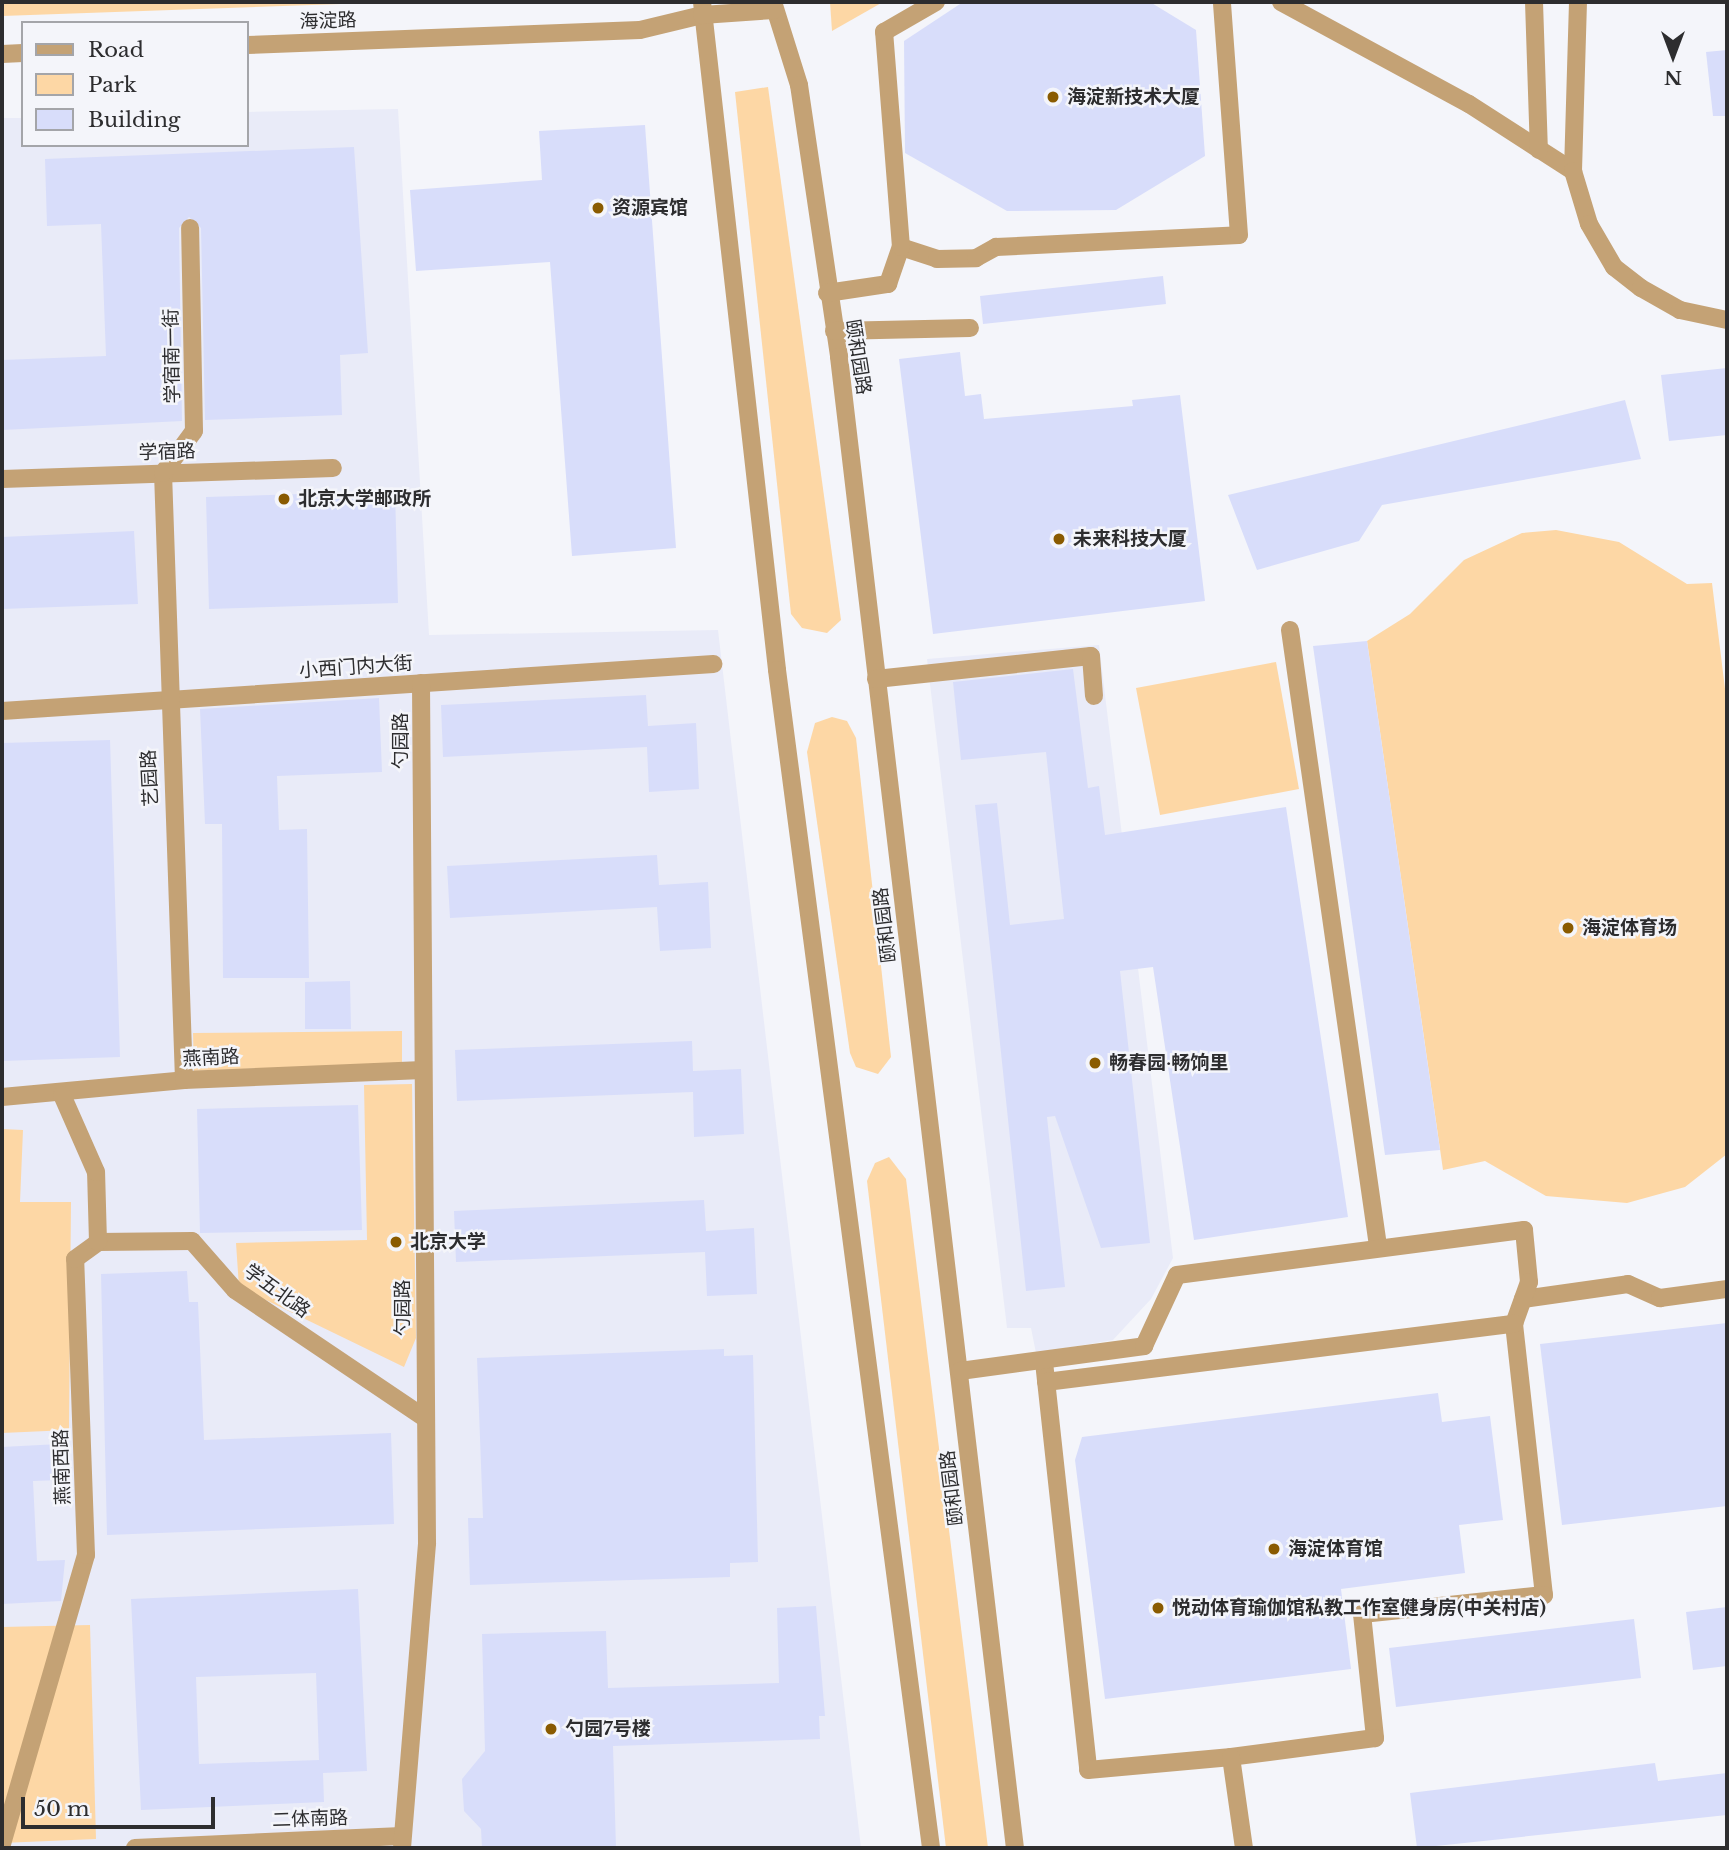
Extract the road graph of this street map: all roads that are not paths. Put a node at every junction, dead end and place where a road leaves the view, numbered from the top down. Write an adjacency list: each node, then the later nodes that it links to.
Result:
1 (936, 2): 14 (street)
2 (1222, 2): 14 (street)
3 (1281, 2): 11 (street)
4 (1534, 2): 11 (street)
5 (1578, 2): 12 (street)
6 (774, 6): 7 (street, 海淀路); 15 (street, 颐和园路)
7 (702, 8): 8 (street, 海淀路); 46 (street)
8 (248, 45)
9 (21, 53): 10 (street)
10 (2, 54)
11 (1539, 150): 12 (street)
12 (1573, 171): 16 (street)
13 (190, 228): 20 (street, 学宿南一街)
14 (901, 247): 15 (street)
15 (827, 293): 18 (street, 颐和园路)
16 (1725, 320)
17 (970, 327): 18 (street)
18 (834, 331): 24 (street, 颐和园路)
19 (333, 468): 20 (street, 学宿路)
20 (163, 473): 21 (street, 学宿路); 27 (street, 艺园路)
21 (2, 479)
22 (1290, 630): 34 (street)
23 (713, 664): 25 (street, 小西门内大街)
24 (876, 679): 26 (street); 39 (street, 颐和园路)
25 (421, 683): 27 (street, 小西门内大街); 29 (street, 勺园路)
26 (1094, 696)
27 (167, 703): 28 (street, 小西门内大街); 30 (street, 艺园路)
28 (2, 710)
29 (423, 1070): 30 (street, 燕南路); 41 (street, 勺园路)
30 (184, 1080): 31 (street, 燕南路)
31 (62, 1095): 32 (street, 燕南路); 33 (street)
32 (2, 1097)
33 (98, 1242): 41 (street, 学五北路); 44 (street, 燕南西路)
34 (1378, 1246): 36 (street); 38 (street)
35 (1727, 1289): 36 (street)
36 (1523, 1299): 37 (street)
37 (1514, 1324): 40 (street); 42 (street)
38 (1044, 1362): 39 (street); 40 (street)
39 (960, 1371): 47 (street, 颐和园路)
40 (1046, 1382): 42 (street)
41 (425, 1418): 43 (street, 勺园路)
42 (1231, 1758): 48 (street)
43 (402, 1842): 45 (street, 二体南路)
44 (2, 1844)
45 (135, 1848)
46 (932, 1848)
47 (1015, 1848)
48 (1244, 1848)

